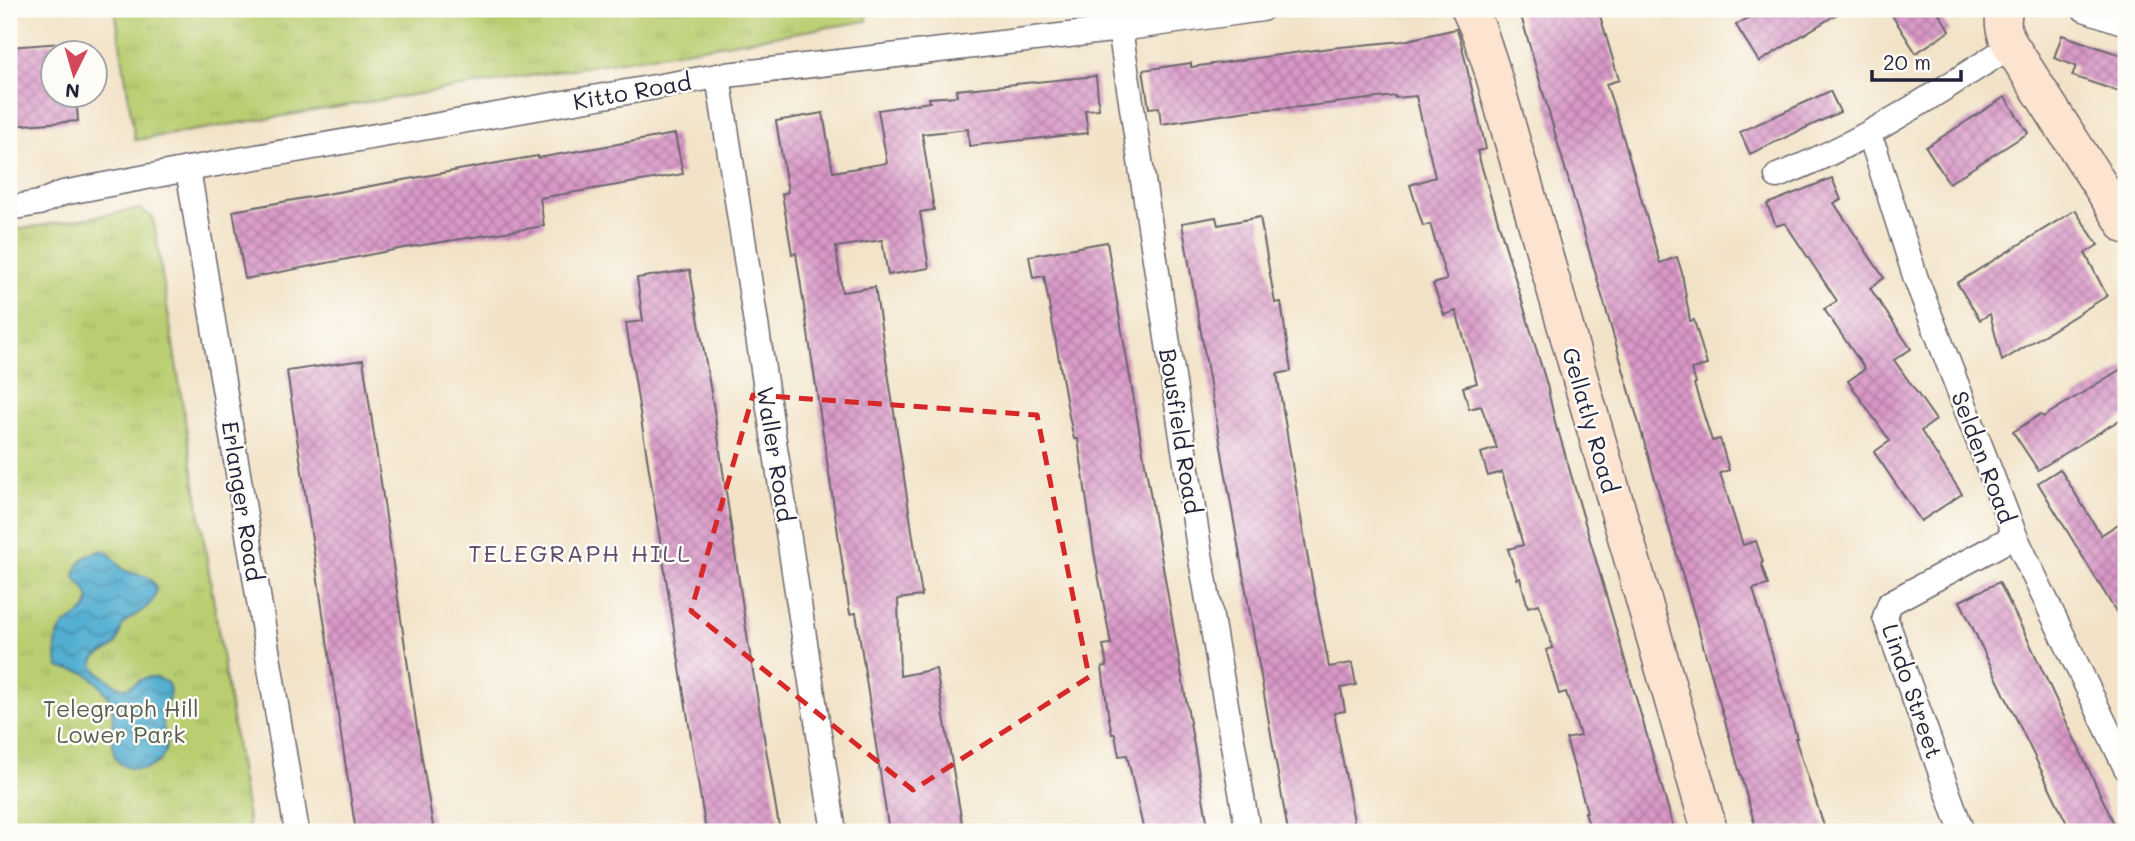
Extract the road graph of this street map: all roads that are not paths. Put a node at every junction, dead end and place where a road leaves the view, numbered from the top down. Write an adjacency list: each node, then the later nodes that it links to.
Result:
1 (1262, 9): 6 (street, Kitto Road)
2 (1469, 9): 19 (main road, Gellatly Road)
3 (2005, 9): 7 (main road)
4 (2084, 9): 5 (street)
5 (2126, 23)
6 (1120, 29): 8 (street, Kitto Road); 18 (street, Bousfield Road)
7 (2011, 46): 9 (street); 13 (main road)
8 (718, 76): 10 (street, Kitto Road); 17 (street, Waller Road)
9 (1868, 135): 11 (street); 14 (street, Selden Road)
10 (188, 169): 12 (street, Kitto Road); 16 (street, Erlanger Road)
11 (1777, 176)
12 (9, 208)
13 (2126, 226)
14 (2015, 536): 15 (street, Selden Road); 20 (street, Lindo Street)
15 (2126, 768)
16 (298, 832)
17 (834, 832)
18 (1248, 832)
19 (1710, 832)
20 (1962, 832)

